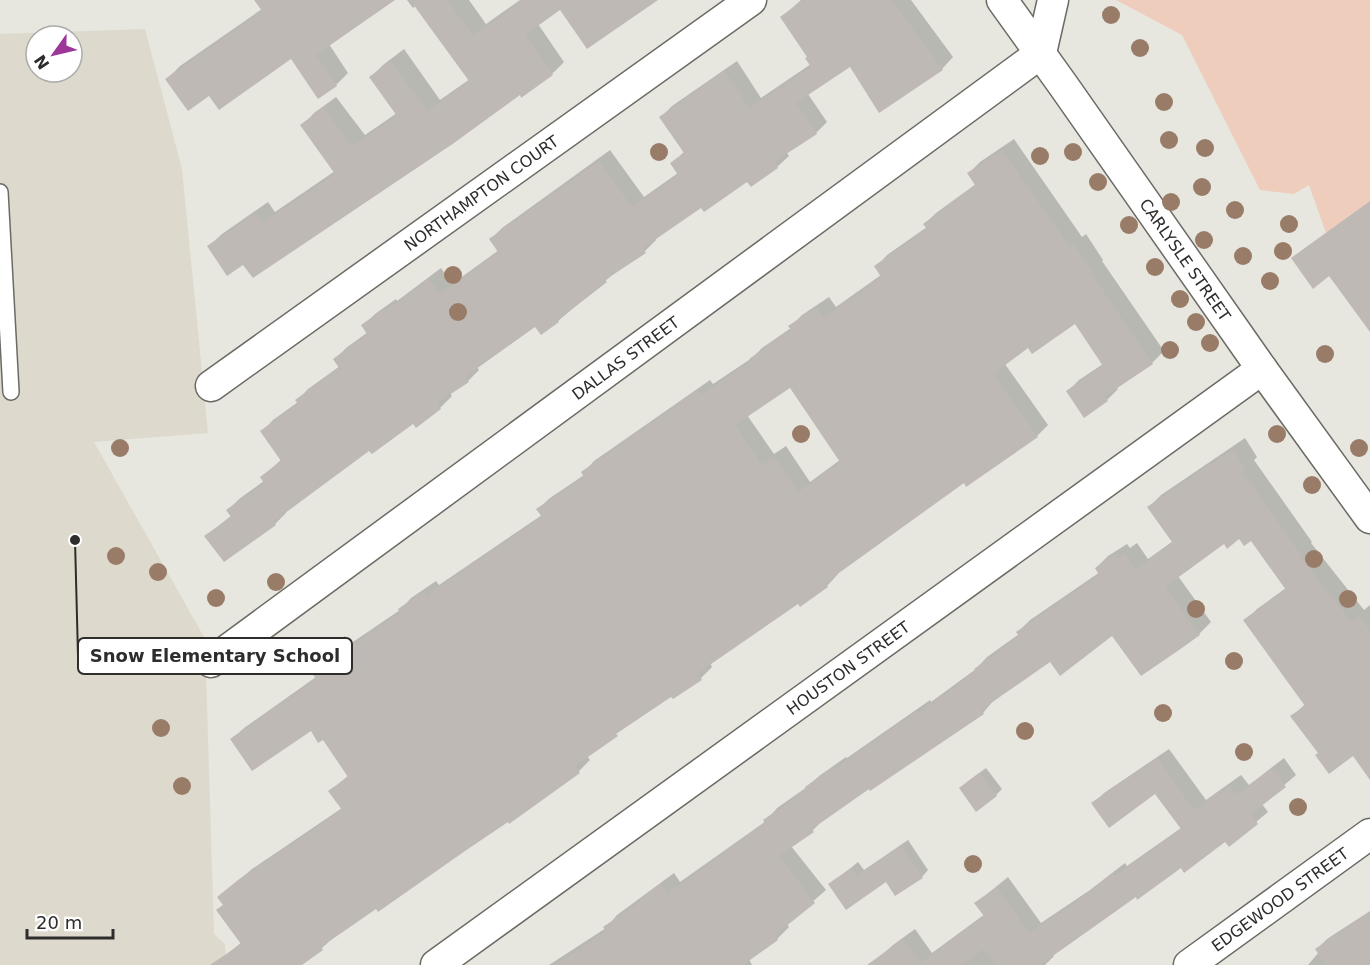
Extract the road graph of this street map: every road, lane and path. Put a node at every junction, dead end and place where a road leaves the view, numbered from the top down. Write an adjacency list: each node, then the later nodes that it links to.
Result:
1 (752, 0): 8 (street, NORTHAMPTON COURT)
2 (1002, 0): 4 (street, CARLYSLE STREET)
3 (1053, 0): 4 (street)
4 (1041, 54): 7 (street, CARLYSLE STREET); 11 (street, DALLAS STREET)
5 (0, 192): 6 (lane)
6 (0, 197): 9 (lane)
7 (1262, 369): 10 (street, CARLYSLE STREET); 13 (street, HOUSTON STREET)
8 (211, 386)
9 (11, 392)
10 (1370, 518)
11 (211, 662)
12 (1370, 834): 14 (street, EDGEWOOD STREET)
13 (436, 965)
14 (1189, 965)

